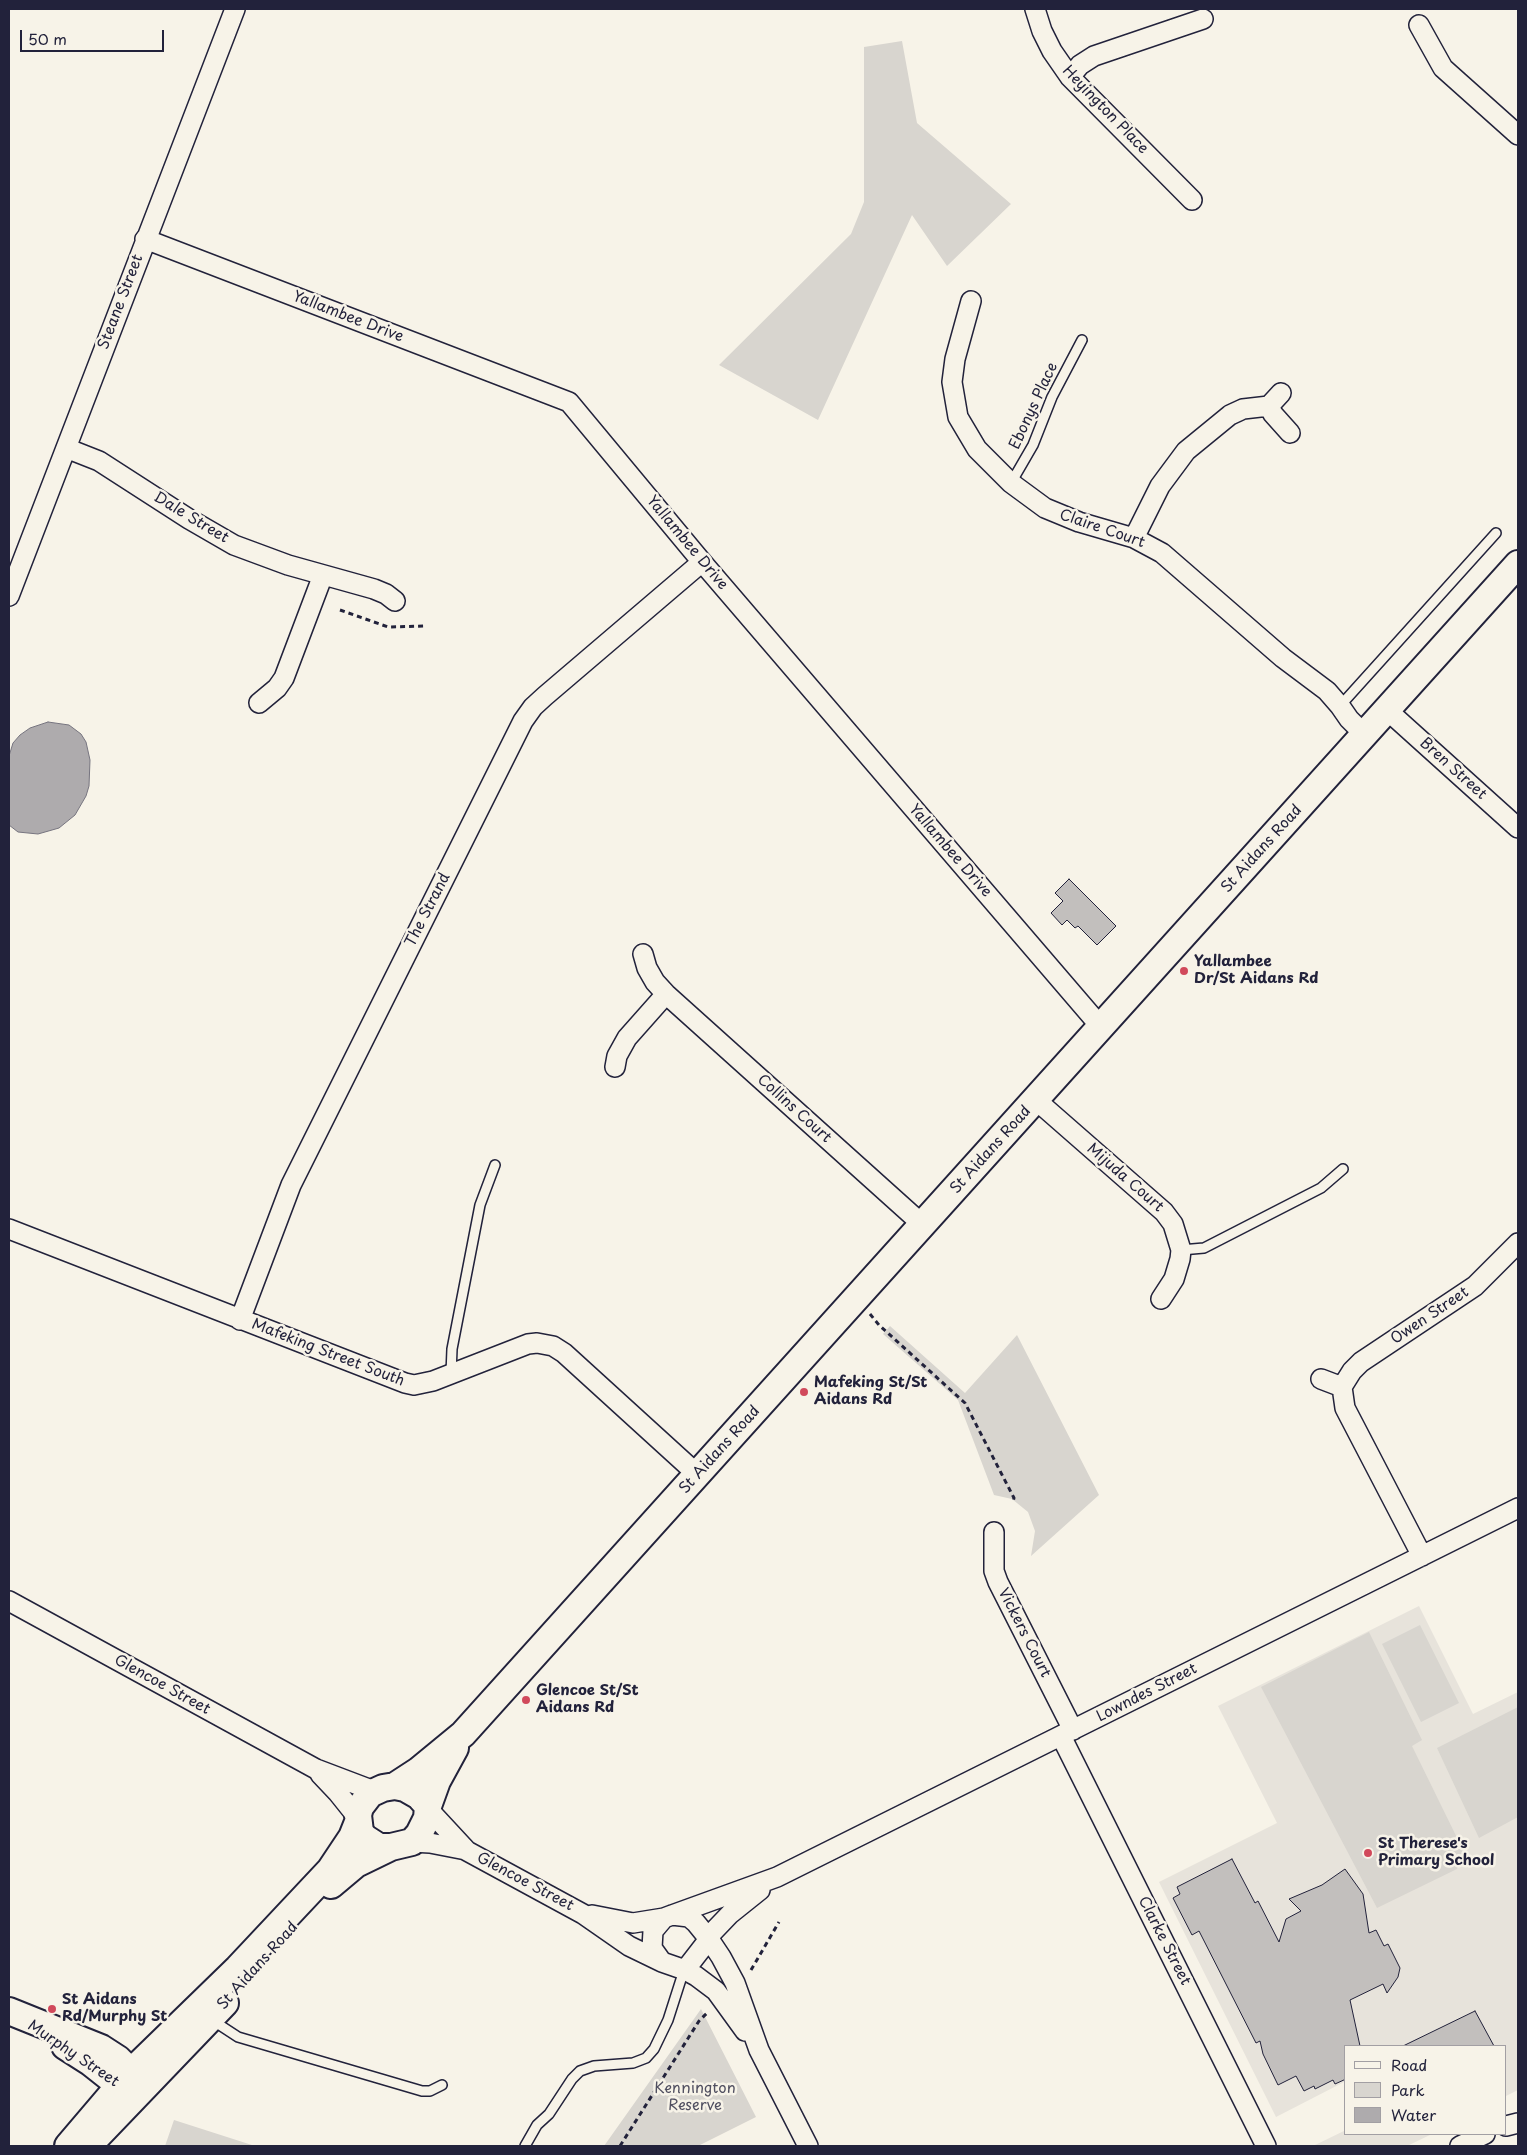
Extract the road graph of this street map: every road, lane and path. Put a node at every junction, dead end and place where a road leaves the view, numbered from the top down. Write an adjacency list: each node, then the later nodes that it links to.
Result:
1 (235, 9): 8 (street, Steane Street)
2 (1035, 9): 5 (street, Heyington Place)
3 (1203, 19): 5 (street)
4 (1419, 25): 6 (street)
5 (1070, 77): 7 (street, Heyington Place)
6 (1518, 135)
7 (1192, 200)
8 (146, 239): 12 (street, Steane Street); 17 (street, Yallambee Drive)
9 (971, 301): 13 (street, Claire Court)
10 (1082, 340): 13 (lane, Ebonys Place)
11 (1290, 433): 15 (street)
12 (66, 448): 16 (street, Steane Street); 19 (street, Dale Street)
13 (1011, 483): 15 (street, Claire Court)
14 (1496, 533): 25 (lane)
15 (1134, 538): 25 (street, Claire Court)
16 (17, 550): 20 (street, Steane Street)
17 (702, 562): 31 (street, Yallambee Drive); 42 (street, The Strand)
18 (1518, 564): 26 (street, St Aidans Road)
19 (323, 575): 21 (street, Dale Street); 24 (street)
20 (9, 596)
21 (395, 601)
22 (340, 610): 23 (path)
23 (424, 626)
24 (259, 703)
25 (1340, 706): 27 (street, Claire Court)
26 (1387, 710): 27 (street, St Aidans Road); 28 (street, Bren Street)
27 (1365, 735): 31 (street, St Aidans Road)
28 (1518, 828)
29 (642, 954): 30 (street, Collins Court)
30 (666, 994): 32 (street); 36 (street, Collins Court)
31 (1101, 1027): 33 (street, St Aidans Road)
32 (615, 1067)
33 (1036, 1100): 36 (street, St Aidans Road); 39 (street, Mijuda Court)
34 (495, 1165): 43 (lane)
35 (1343, 1169): 39 (lane)
36 (923, 1225): 46 (street, St Aidans Road)
37 (9, 1229): 42 (street, Mafeking Street South)
38 (1518, 1243): 45 (street, Owen Street)
39 (1181, 1250): 40 (street)
40 (1161, 1299)
41 (870, 1314): 47 (path)
42 (240, 1320): 43 (street, Mafeking Street South)
43 (452, 1374): 46 (street, Mafeking Street South)
44 (1321, 1379): 45 (street)
45 (1342, 1387): 50 (street)
46 (698, 1475): 53 (street, St Aidans Road)
47 (1014, 1502)
48 (1518, 1508): 50 (street, Lowndes Street)
49 (994, 1532): 52 (street, Vickers Court)
50 (1422, 1556): 52 (street, Lowndes Street)
51 (9, 1601): 54 (street, Glencoe Street)
52 (1067, 1733): 60 (street, Lowndes Street); 80 (street, Clarke Street)
53 (463, 1734): 55 (street, St Aidans Road); 56 (street, St Aidans Road)
54 (316, 1769): 55 (street, Glencoe Street); 57 (street, Glencoe Street)
55 (385, 1789): 56 (street); 57 (street)
56 (428, 1808): 58 (street); 59 (street, Glencoe Street)
57 (358, 1820): 58 (street); 72 (street, St Aidans Road)
58 (401, 1845): 59 (street, Glencoe Street); 70 (street, St Aidans Road)
59 (467, 1851): 61 (street, Glencoe Street)
60 (777, 1877): 62 (street, Lowndes Street); 64 (street, Lowndes Street)
61 (583, 1914): 62 (street, Glencoe Street); 65 (street, Glencoe Street)
62 (668, 1917): 64 (street); 65 (street)
63 (779, 1922): 67 (path)
64 (709, 1938): 66 (street); 71 (street)
65 (662, 1962): 66 (street)
66 (685, 1970): 71 (street); 77 (lane)
67 (751, 1970)
68 (712, 2009): 78 (path)
69 (9, 2011): 72 (street, Murphy Street)
70 (210, 2019): 72 (street, St Aidans Road); 73 (lane)
71 (759, 2050): 79 (street)
72 (133, 2085): 75 (street); 76 (street)
73 (442, 2085)
74 (1483, 2135): 81 (street)
75 (68, 2146)
76 (88, 2146)
77 (525, 2146)
78 (620, 2146)
79 (808, 2146)
80 (1266, 2146)
81 (1460, 2146)

